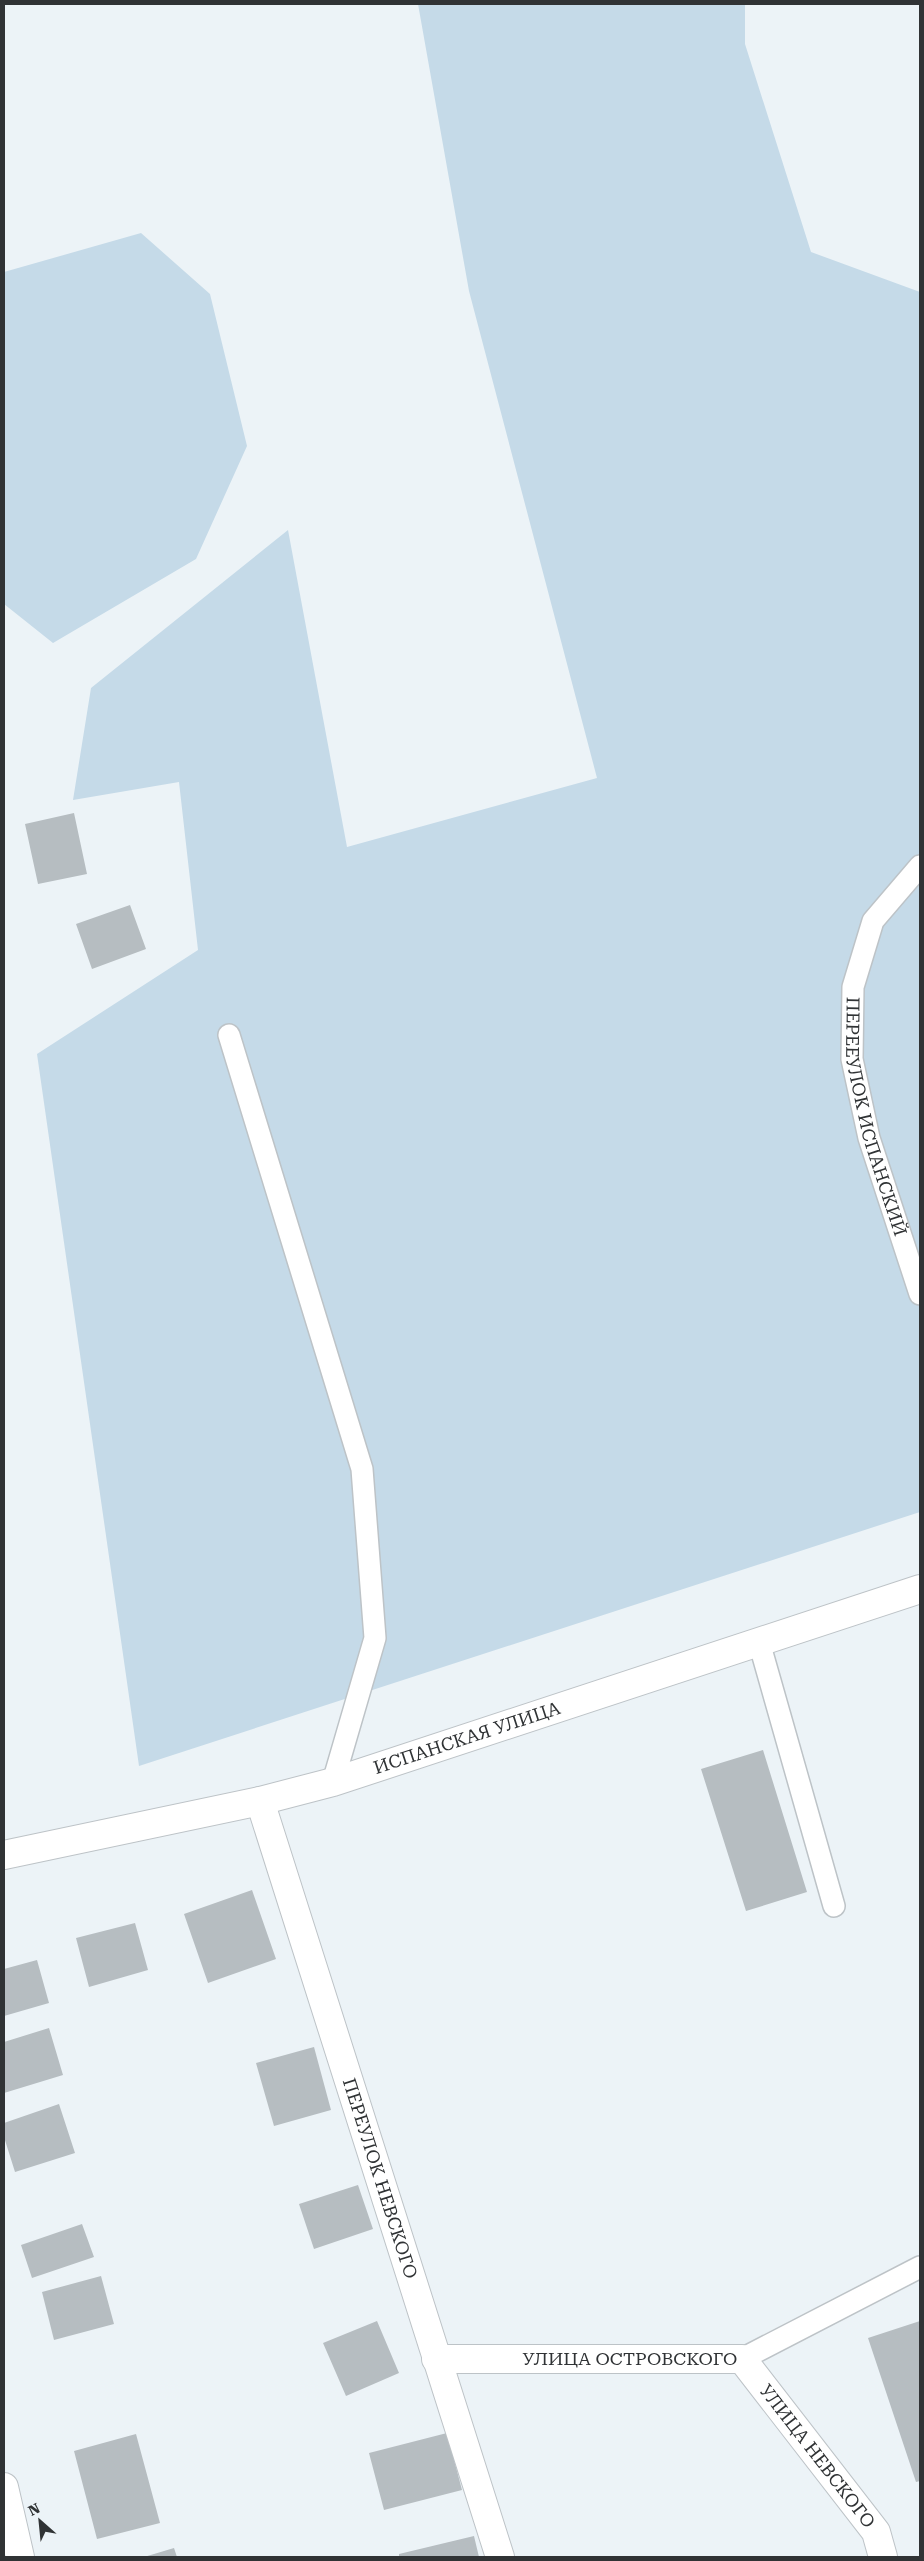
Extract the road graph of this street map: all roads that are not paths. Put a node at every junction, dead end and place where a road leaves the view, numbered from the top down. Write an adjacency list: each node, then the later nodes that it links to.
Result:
1 (920, 866): 3 (lane, ПЕРЕЕУЛОК ИСПАНСКИЙ)
2 (229, 1035): 6 (lane)
3 (920, 1294)
4 (920, 1589): 5 (street, ИСПАНСКАЯ УЛИЦА)
5 (759, 1642): 6 (street, ИСПАНСКАЯ УЛИЦА); 9 (lane)
6 (333, 1782): 7 (street, ИСПАНСКАЯ УЛИЦА)
7 (260, 1801): 8 (street, ИСПАНСКАЯ УЛИЦА); 11 (street, ПЕРЕУЛОК НЕВСКОГО)
8 (4, 1855)
9 (834, 1906)
10 (920, 2267): 12 (lane, УЛИЦА ОСТРОВСКОГО)
11 (436, 2359): 12 (street, УЛИЦА ОСТРОВСКОГО); 15 (street, ПЕРЕУЛОК НЕВСКОГО)
12 (742, 2359): 16 (street, УЛИЦА НЕВСКОГО)
13 (4, 2487): 14 (street)
14 (20, 2557)
15 (500, 2557)
16 (882, 2557)

